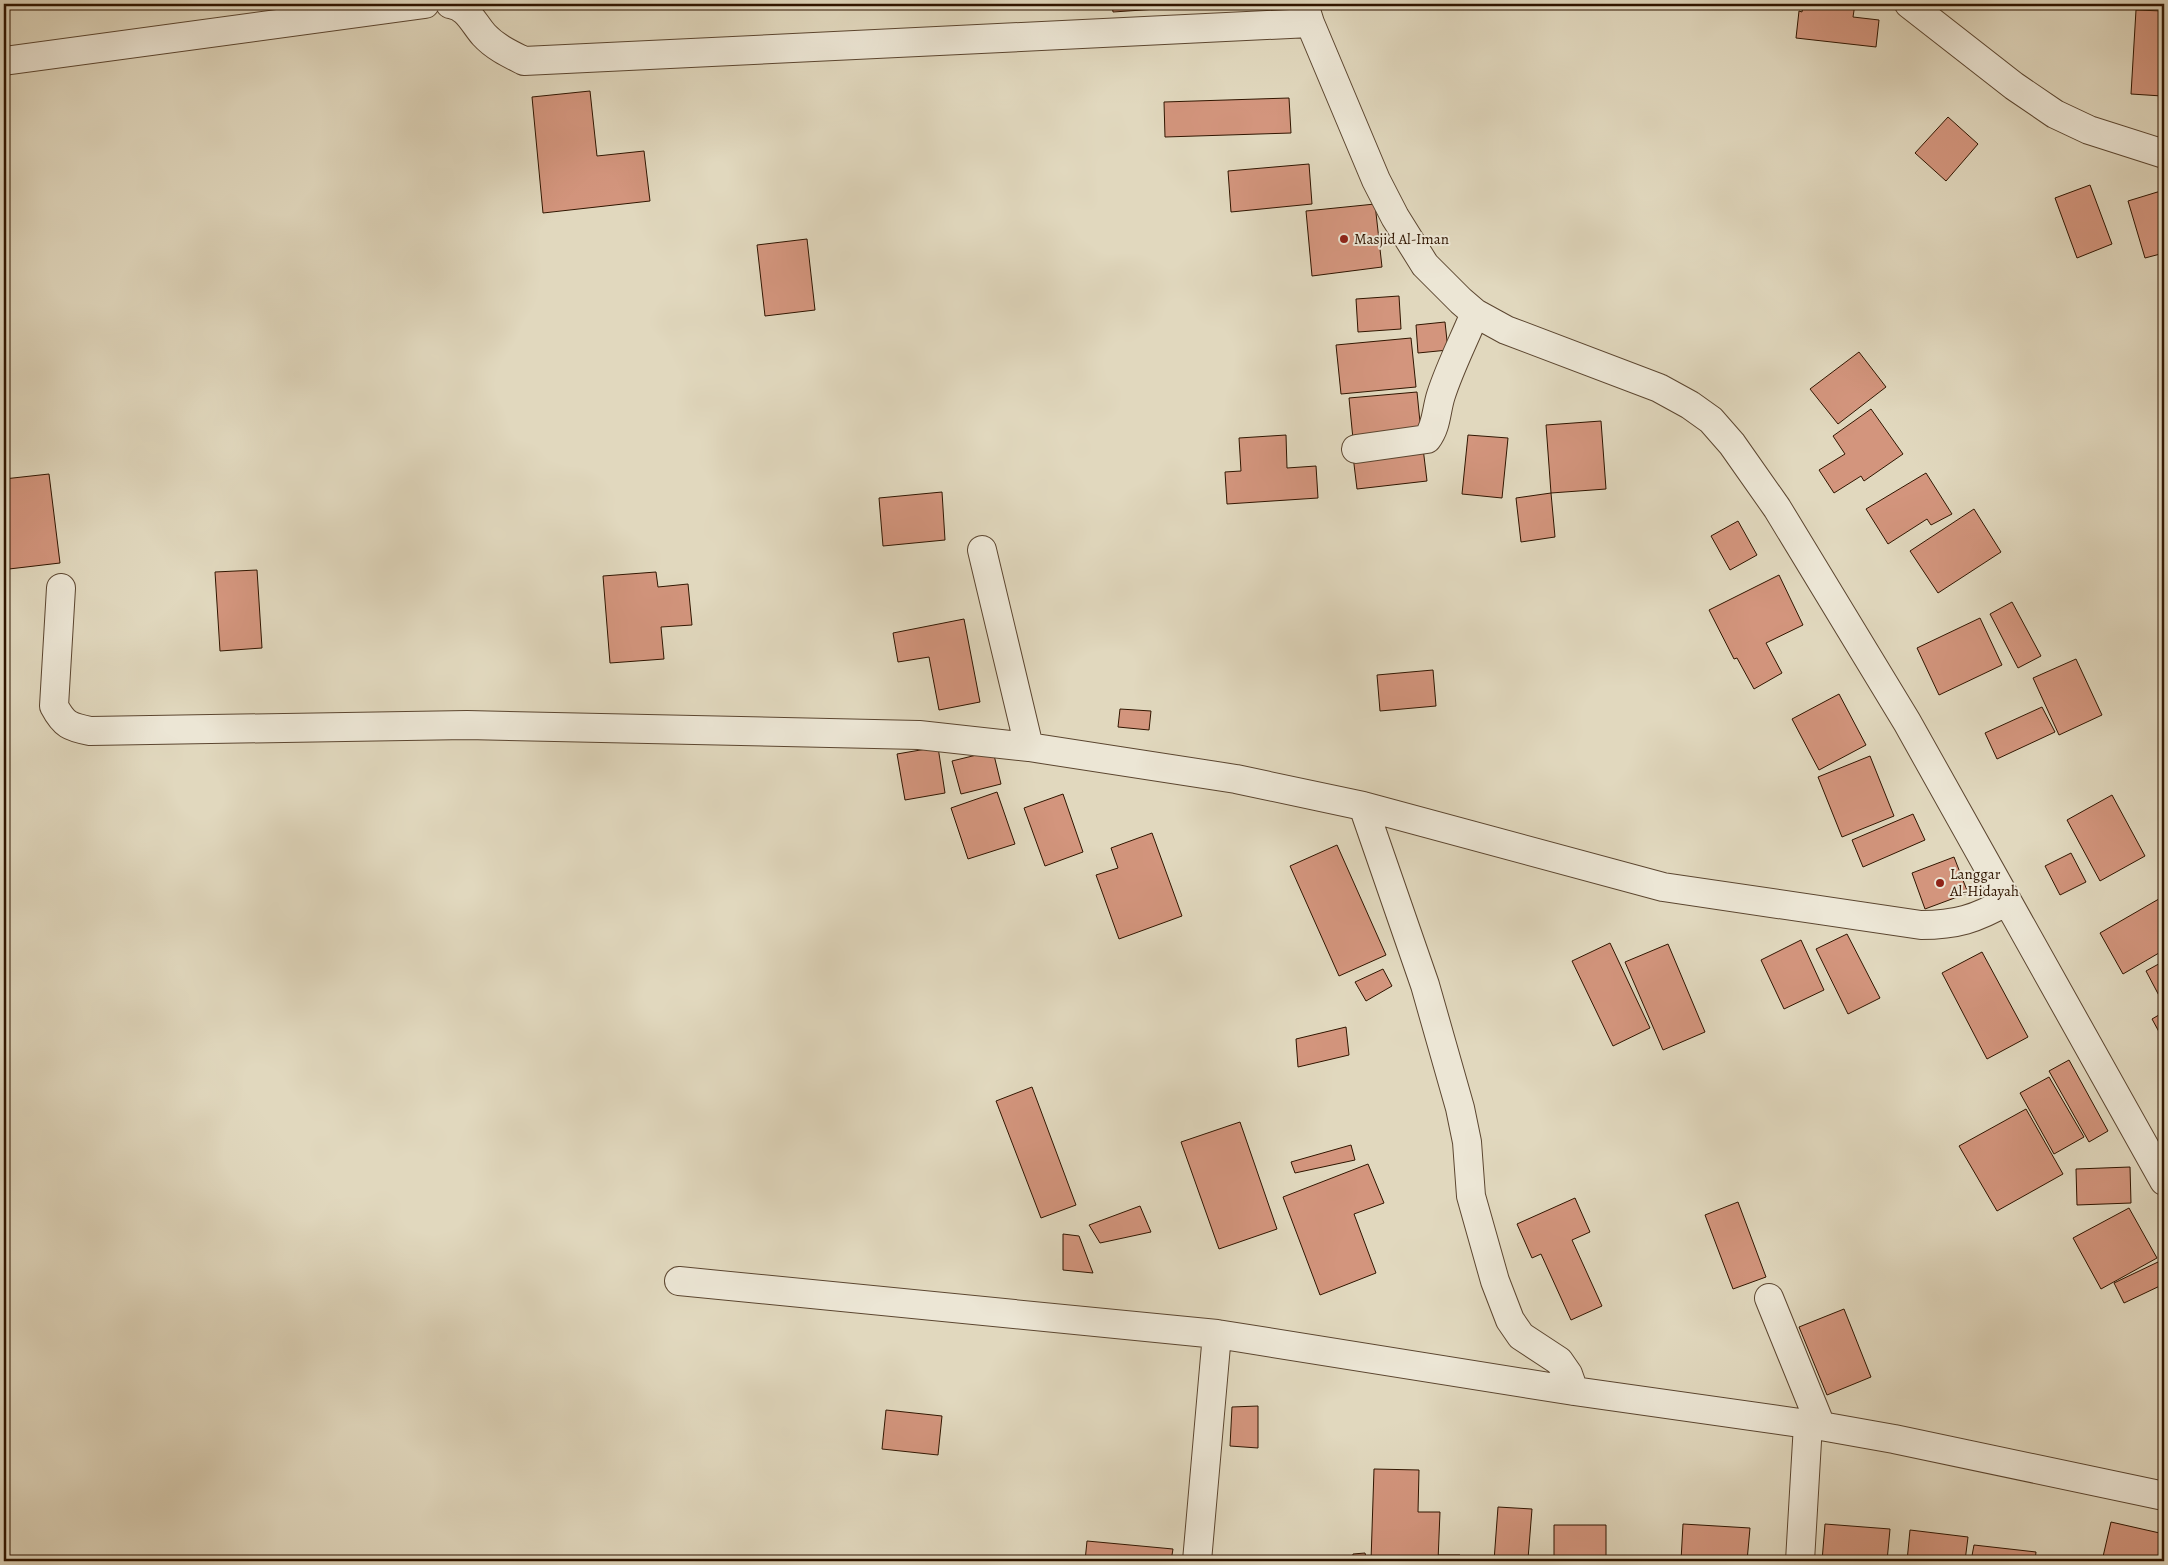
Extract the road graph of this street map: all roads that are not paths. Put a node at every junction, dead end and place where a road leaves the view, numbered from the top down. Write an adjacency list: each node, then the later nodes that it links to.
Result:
1 (425, 4): 5 (street)
2 (450, 4): 4 (street)
3 (1909, 4): 6 (street)
4 (1307, 13): 7 (street)
5 (4, 61)
6 (2164, 154)
7 (1475, 313): 8 (street); 13 (street)
8 (1356, 449)
9 (982, 550): 11 (street)
10 (61, 588): 11 (street)
11 (1029, 747): 12 (street)
12 (1363, 806): 13 (street); 18 (street)
13 (2007, 901): 14 (street)
14 (2164, 1181)
15 (679, 1281): 17 (street)
16 (1769, 1298): 19 (street)
17 (1217, 1334): 18 (street); 21 (street)
18 (1574, 1391): 19 (street)
19 (1815, 1425): 20 (street); 22 (street)
20 (2164, 1496)
21 (1197, 1561)
22 (1800, 1561)

